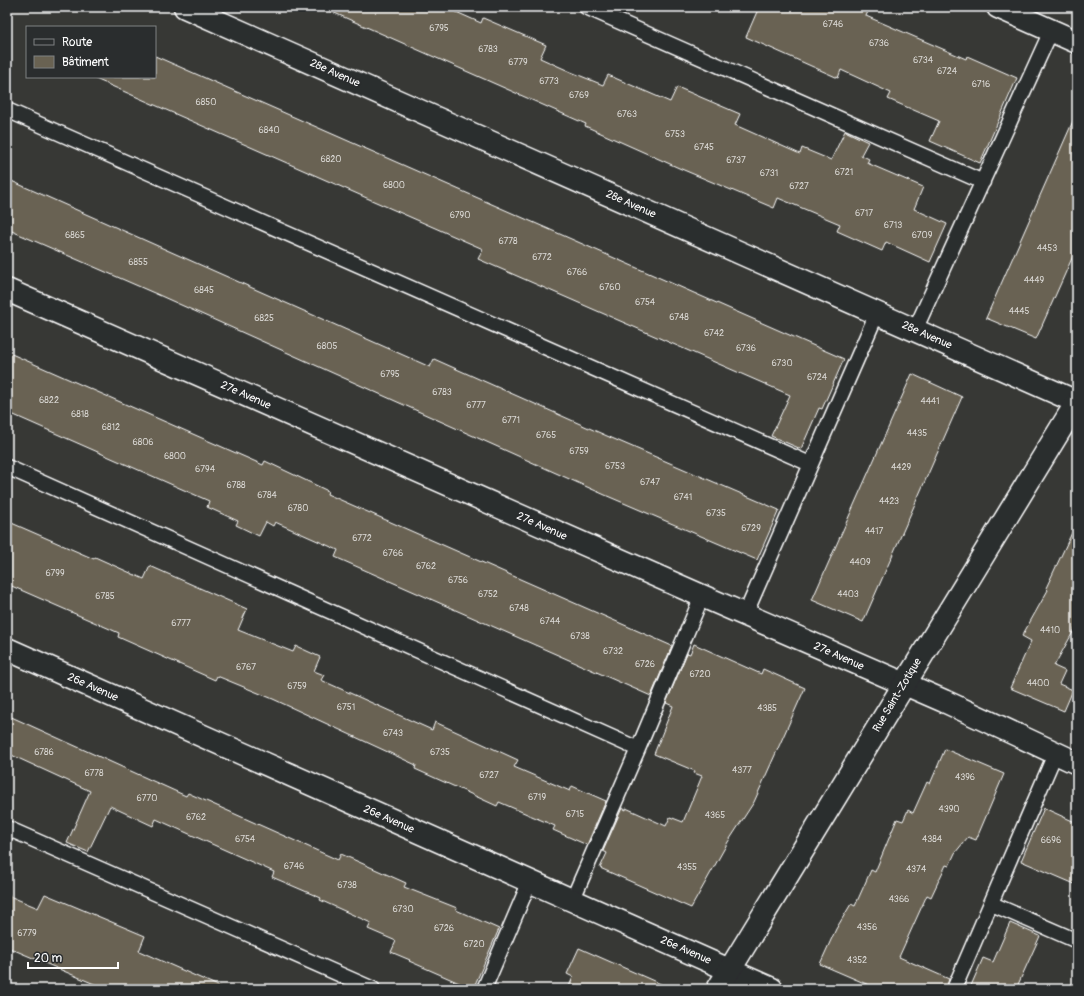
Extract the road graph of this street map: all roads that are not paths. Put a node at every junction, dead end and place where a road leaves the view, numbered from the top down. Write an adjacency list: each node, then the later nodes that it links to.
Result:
1 (185, 7): 9 (street, 28e Avenue)
2 (586, 7): 7 (lane)
3 (998, 7): 4 (street)
4 (1051, 30): 5 (street); 7 (lane)
5 (1077, 42)
6 (7, 110): 12 (lane)
7 (984, 182): 10 (lane)
8 (7, 290): 14 (street, 27e Avenue)
9 (877, 313): 10 (street, 28e Avenue); 12 (lane)
10 (915, 330): 11 (street, 28e Avenue)
11 (1077, 402): 17 (street, Rue Saint-Zotique)
12 (810, 464): 15 (lane)
13 (7, 467): 18 (lane)
14 (702, 596): 15 (street, 27e Avenue); 18 (lane)
15 (745, 615): 17 (street, 27e Avenue)
16 (7, 649): 22 (street, 26e Avenue)
17 (904, 685): 19 (street, 27e Avenue); 26 (street, Rue Saint-Zotique)
18 (638, 749): 23 (lane)
19 (1055, 754): 20 (street, 27e Avenue); 24 (lane)
20 (1077, 763)
21 (7, 828): 27 (lane)
22 (530, 881): 23 (street, 26e Avenue); 28 (lane)
23 (572, 901): 26 (street, 26e Avenue)
24 (992, 904): 25 (lane); 31 (lane)
25 (1077, 941)
26 (730, 970): 29 (street, Rue Saint-Zotique); 30 (street, 26e Avenue)
27 (373, 989)
28 (484, 989)
29 (718, 989)
30 (772, 989)
31 (954, 989)

